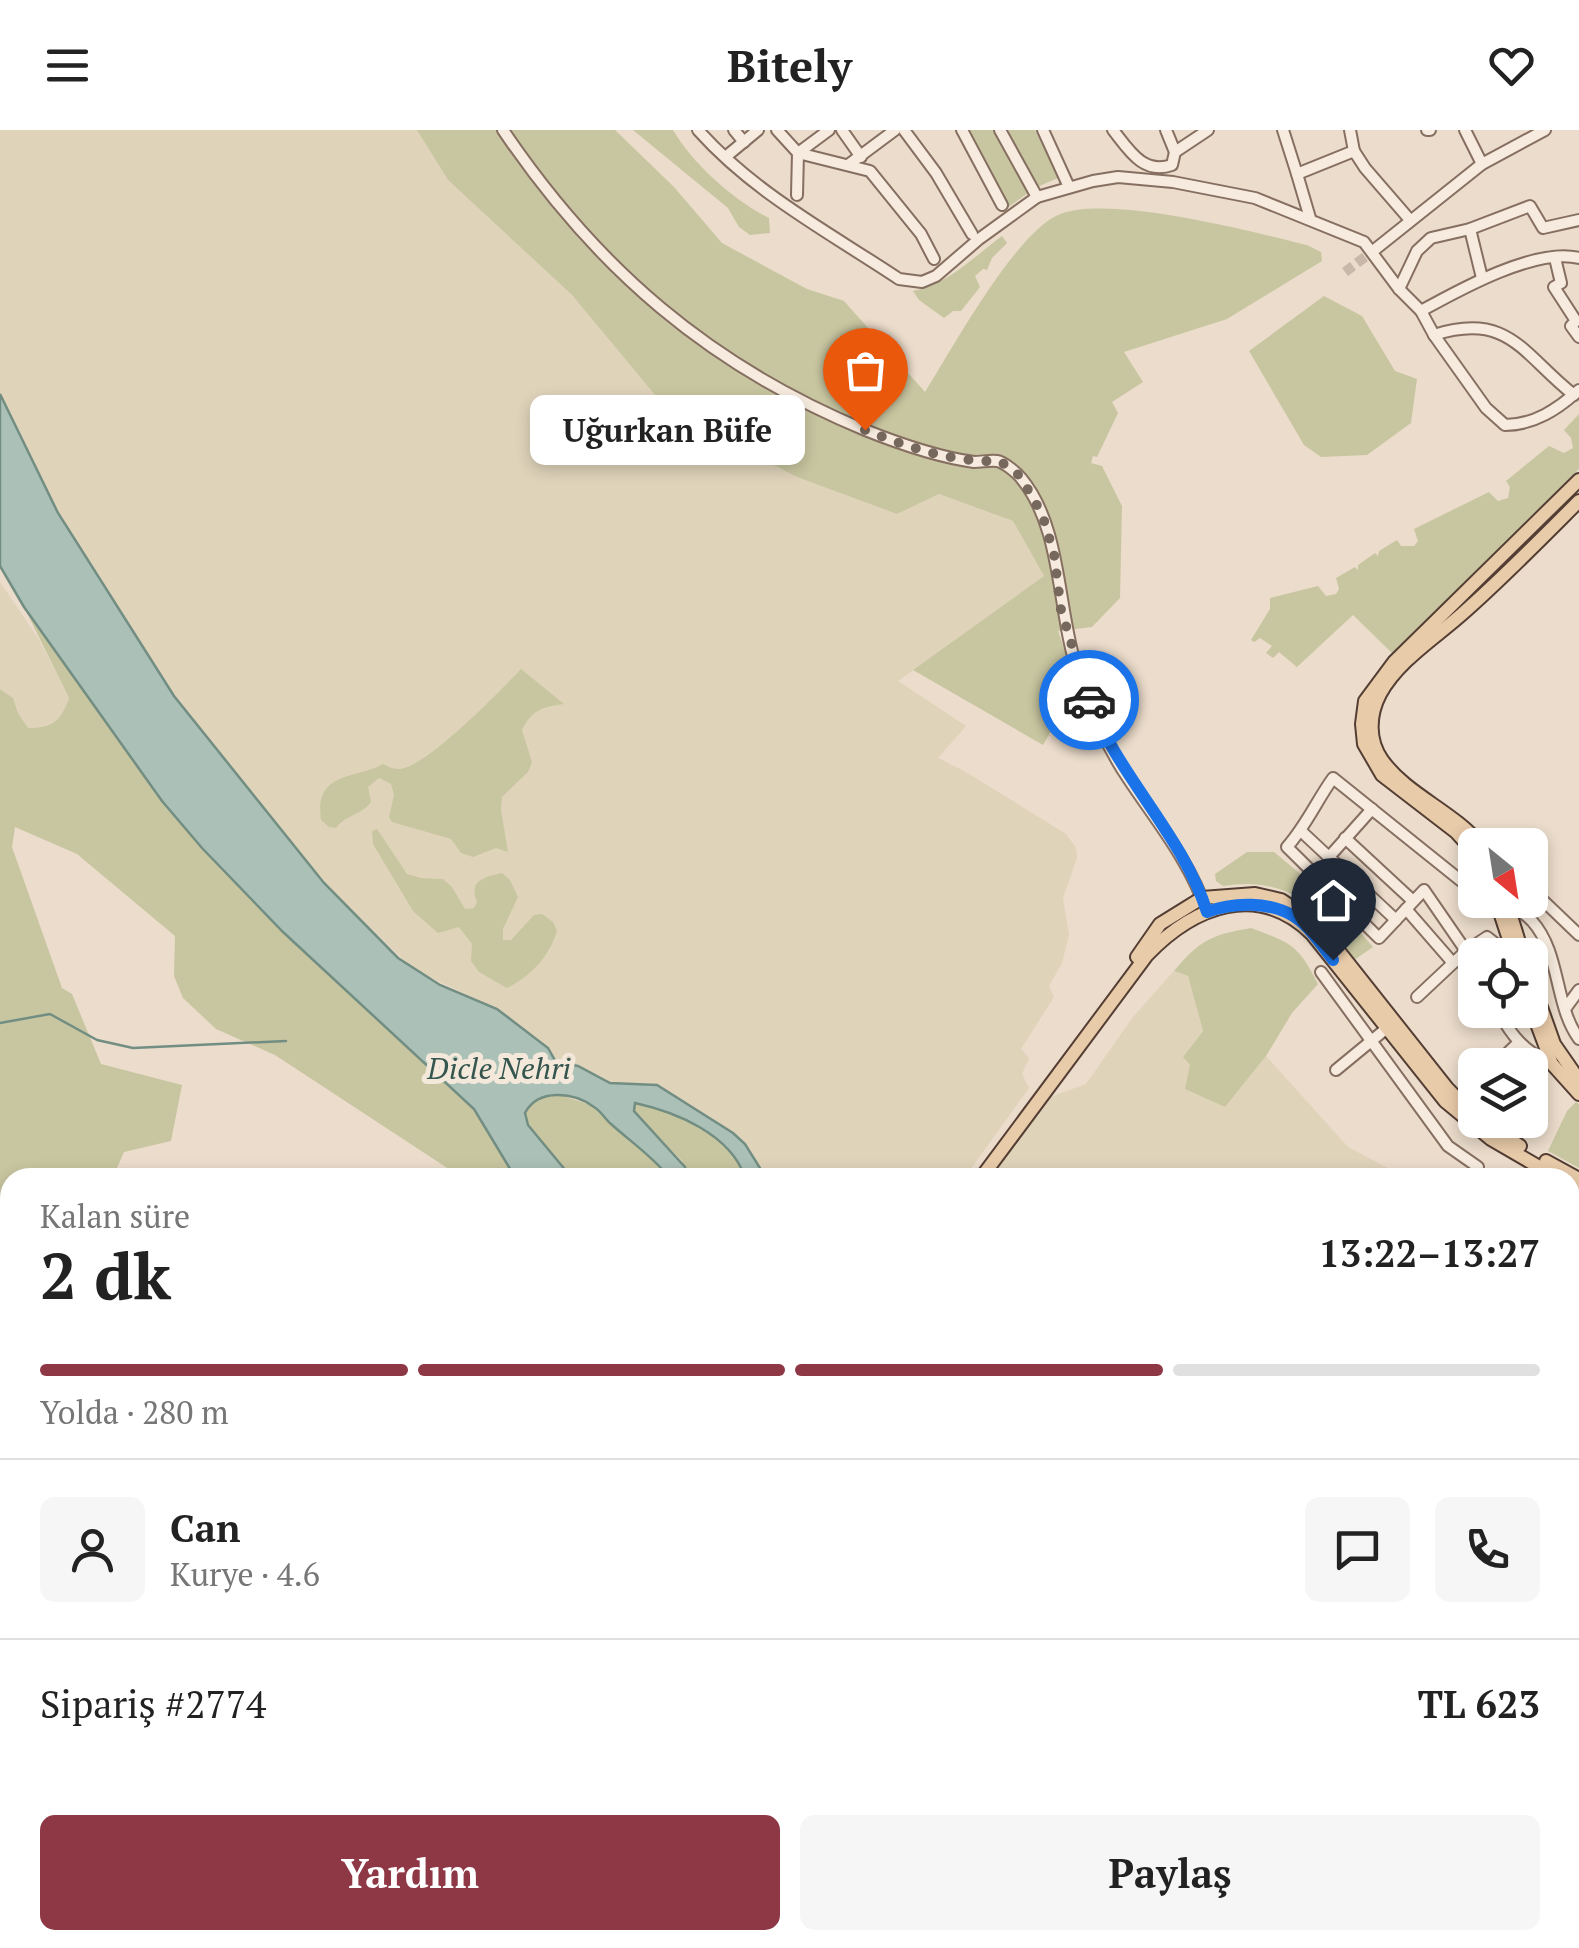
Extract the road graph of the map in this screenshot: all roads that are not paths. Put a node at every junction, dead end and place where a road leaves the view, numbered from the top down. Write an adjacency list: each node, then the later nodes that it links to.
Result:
1 (503, 130): 58 (street)
2 (698, 130): 32 (street)
3 (734, 130): 20 (street)
4 (758, 130): 20 (street)
5 (778, 130): 24 (street)
6 (829, 130): 24 (street)
7 (842, 130): 25 (street)
8 (895, 130): 25 (street)
9 (904, 130): 38 (street)
10 (962, 130): 33 (street)
11 (1000, 130): 32 (street)
12 (1043, 130): 30 (street)
13 (1113, 130): 22 (street)
14 (1166, 130): 22 (street)
15 (1208, 130): 22 (street)
16 (1283, 130): 29 (street)
17 (1350, 130): 21 (street)
18 (1466, 130): 26 (street)
19 (1545, 130): 26 (street)
20 (744, 142): 23 (street)
21 (1354, 151): 29 (street); 35 (street)
22 (1175, 152)
23 (729, 154)
24 (798, 154): 27 (street); 31 (street)
25 (860, 155): 27 (street); 28 (street)
26 (1482, 164): 35 (street)
27 (848, 165): 28 (street)
28 (864, 168): 40 (street)
29 (1297, 174): 34 (street)
30 (1069, 187): 32 (street); 34 (street)
31 (797, 195)
32 (1038, 198)
33 (1002, 205)
34 (1310, 218): 39 (street)
35 (1410, 220): 39 (street)
36 (1579, 220): 37 (street)
37 (1470, 229): 43 (street); 44 (street)
38 (972, 234)
39 (1373, 251): 44 (street)
40 (934, 258)
41 (1555, 258): 42 (street); 43 (street); 47 (street)
42 (1579, 258)
43 (1482, 278): 45 (street)
44 (1400, 289): 45 (street)
45 (1421, 311): 46 (street)
46 (1434, 335): 48 (street); 48 (street)
47 (1579, 337)
48 (1576, 392)
49 (1579, 480): 54 (main road)
50 (1579, 501): 52 (main road)
51 (1372, 809): 53 (street); 55 (street); 57 (street)
52 (1465, 828)
53 (1302, 831): 56 (street); 62 (street)
54 (1458, 834)
55 (1345, 838): 56 (street); 59 (street)
56 (1329, 857): 62 (street)
57 (1458, 878)
58 (1205, 905): 72 (main road); 77 (main road); 84 (main road)
59 (1410, 905): 62 (street); 64 (street); 66 (street)
60 (1548, 905): 63 (street)
61 (1530, 918): 70 (street)
62 (1396, 920)
63 (1579, 935)
64 (1458, 940)
65 (1458, 959): 66 (street)
66 (1453, 963): 69 (street)
67 (1321, 972): 76 (street)
68 (1579, 990): 70 (street)
69 (1416, 997)
70 (1564, 1009): 75 (street)
71 (1548, 1027): 82 (main road)
72 (1387, 1028): 76 (street); 89 (main road)
73 (1509, 1028): 78 (street)
74 (1539, 1028): 80 (main road)
75 (1579, 1039)
76 (1372, 1041): 81 (street); 86 (street)
77 (1077, 1044): 87 (main road); 88 (main road)
78 (1518, 1044): 79 (street); 80 (street)
79 (1513, 1048)
80 (1552, 1064): 83 (main road)
81 (1336, 1070)
82 (1579, 1080)
83 (1579, 1094)
84 (1458, 1099)
85 (1507, 1138): 90 (main road)
86 (1478, 1167)
87 (981, 1168)
88 (989, 1168)
89 (1542, 1168)
90 (1558, 1168)

